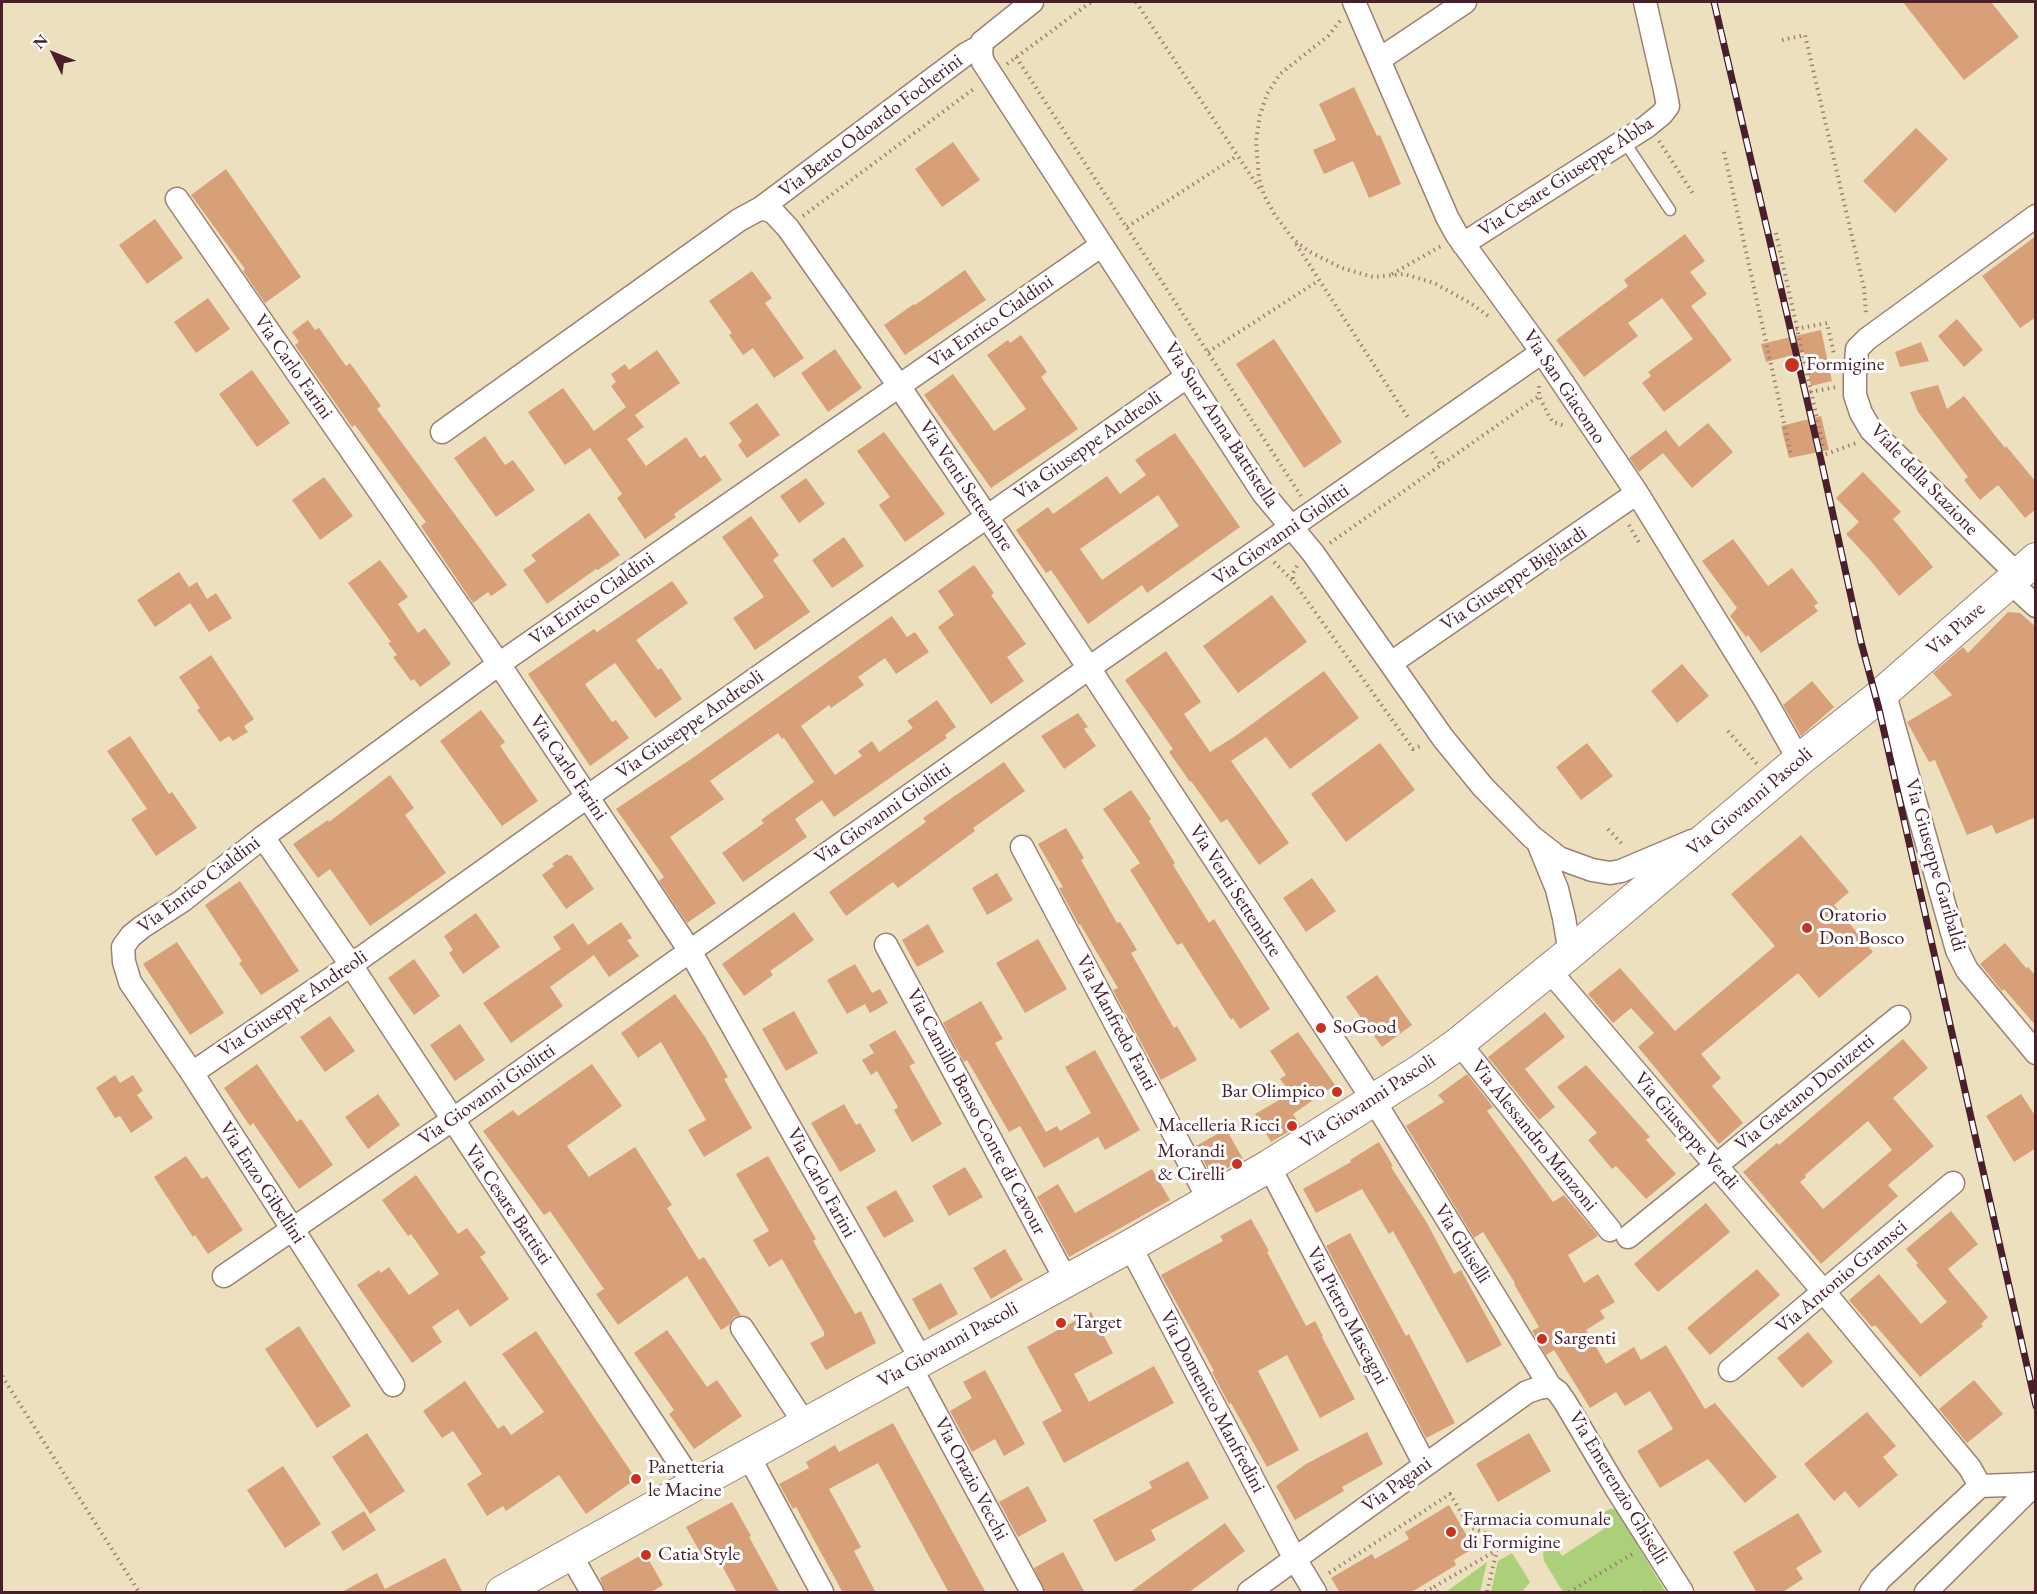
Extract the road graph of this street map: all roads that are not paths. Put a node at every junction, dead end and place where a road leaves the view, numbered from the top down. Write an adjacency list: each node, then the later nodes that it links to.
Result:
1 (1032, 2): 5 (street, Via Beato Odoardo Focherini)
2 (1466, 2): 6 (street)
3 (1645, 2): 7 (street, Via Cesare Giuseppe Abba)
4 (1346, 6): 6 (street, Via San Giacomo)
5 (982, 44): 9 (street, Via Beato Odoardo Focherini); 12 (street, Via Suor Anna Battistella)
6 (1380, 59): 13 (street, Via San Giacomo)
7 (1624, 141): 10 (lane); 13 (street, Via Cesare Giuseppe Abba)
8 (177, 200): 24 (street, Via Carlo Farini)
9 (761, 208): 16 (street, Via Venti Settembre); 17 (street)
10 (1670, 210)
11 (2036, 216): 21 (street, Viale della Stazione)
12 (1102, 245): 15 (street, Via Suor Anna Battistella); 16 (street, Via Enrico Cialdini)
13 (1456, 249): 14 (street, Via San Giacomo)
14 (1534, 359): 18 (street, Via San Giacomo); 20 (street, Via Giovanni Giolitti)
15 (1188, 376): 19 (street, Via Giuseppe Andreoli); 20 (street, Via Suor Anna Battistella)
16 (899, 386): 19 (street, Via Venti Settembre); 24 (street, Via Enrico Cialdini)
17 (442, 432)
18 (1636, 493): 23 (street, Via Giuseppe Bigliardi); 27 (street, Via San Giacomo)
19 (987, 517): 25 (street, Via Venti Settembre); 28 (street, Via Giuseppe Andreoli)
20 (1292, 528): 23 (street, Via Suor Anna Battistella); 25 (street, Via Giovanni Giolitti)
21 (2021, 572): 22 (street, Viale della Stazione); 26 (street, Via Piave)
22 (2036, 606)
23 (1391, 663): 31 (street, Via Suor Anna Battistella)
24 (499, 664): 28 (street, Via Carlo Farini); 30 (street, Via Enrico Cialdini)
25 (1089, 668): 36 (street, Via Giovanni Giolitti); 44 (street, Via Venti Settembre)
26 (1880, 695): 27 (street, Via Giovanni Pascoli); 42 (street, Via Giuseppe Garibaldi)
27 (1799, 760): 29 (street, Via Giovanni Pascoli)
28 (587, 797): 36 (street, Via Carlo Farini); 38 (street, Via Giuseppe Andreoli)
29 (1714, 831): 33 (street); 34 (street, Via Giovanni Pascoli)
30 (262, 837): 38 (street, Via Cesare Battisti); 39 (street, Via Enrico Cialdini)
31 (1539, 845): 33 (street); 37 (street)
32 (1023, 847): 49 (street, Via Manfredo Fanti)
33 (1610, 873): 34 (street)
34 (1608, 921): 37 (street, Via Giovanni Pascoli)
35 (886, 945): 54 (street, Via Camillo Benso Conte di Cavour)
36 (690, 951): 45 (street, Via Giovanni Giolitti); 57 (street, Via Carlo Farini)
37 (1560, 962): 41 (street, Via Giovanni Pascoli); 47 (street, Via Giuseppe Verdi)
38 (351, 965): 43 (street, Via Giuseppe Andreoli); 45 (street, Via Cesare Battisti)
39 (130, 982): 43 (street, Via Enzo Gibellini)
40 (1899, 1017): 47 (street, Via Gaetano Donizetti)
41 (1459, 1042): 44 (street, Via Giovanni Pascoli); 51 (street, Via Alessandro Manzoni)
42 (2036, 1053)
43 (192, 1073): 50 (street, Via Enzo Gibellini)
44 (1373, 1101): 46 (street, Via Giovanni Pascoli); 60 (street, Via Ghiselli)
45 (452, 1120): 50 (street, Via Giovanni Giolitti); 64 (street, Via Cesare Battisti)
46 (1269, 1166): 49 (street, Via Giovanni Pascoli); 63 (street, Via Pietro Mascagni)
47 (1715, 1166): 51 (street, Via Gaetano Donizetti); 55 (street, Via Giuseppe Verdi)
48 (1953, 1183): 55 (street, Via Antonio Gramsci)
49 (1209, 1200): 52 (street, Via Giovanni Pascoli)
50 (293, 1230): 53 (street, Via Giovanni Giolitti); 59 (street, Via Enzo Gibellini)
51 (1619, 1234)
52 (1130, 1246): 54 (street, Via Giovanni Pascoli); 68 (street, Via Domenico Manfredini)
53 (224, 1276)
54 (1066, 1280): 57 (street, Via Giovanni Pascoli)
55 (1824, 1292): 58 (street, Via Antonio Gramsci); 65 (street, Via Giuseppe Verdi)
56 (742, 1328): 61 (street)
57 (916, 1364): 61 (street, Via Giovanni Pascoli); 73 (street, Via Orazio Vecchi)
58 (1730, 1370)
59 (393, 1384)
60 (1550, 1386): 63 (street, Via Pagani); 75 (street, Via Emerenzio Ghiselli)
61 (805, 1424): 62 (street, Via Giovanni Pascoli)
62 (748, 1455): 64 (street, Via Giovanni Pascoli); 72 (street)
63 (1425, 1465): 68 (street, Via Pagani)
64 (694, 1485): 67 (street, Via Giovanni Pascoli)
65 (1980, 1486): 66 (street); 76 (street)
66 (2035, 1486): 77 (street)
67 (570, 1554): 70 (street, Via Giovanni Pascoli); 71 (street)
68 (1295, 1559): 69 (street, Via Domenico Manfredini); 74 (street, Via Pagani)
69 (1320, 1584)
70 (502, 1593)
71 (592, 1593)
72 (822, 1593)
73 (1032, 1593)
74 (1249, 1593)
75 (1682, 1593)
76 (1871, 1593)
77 (1926, 1593)

